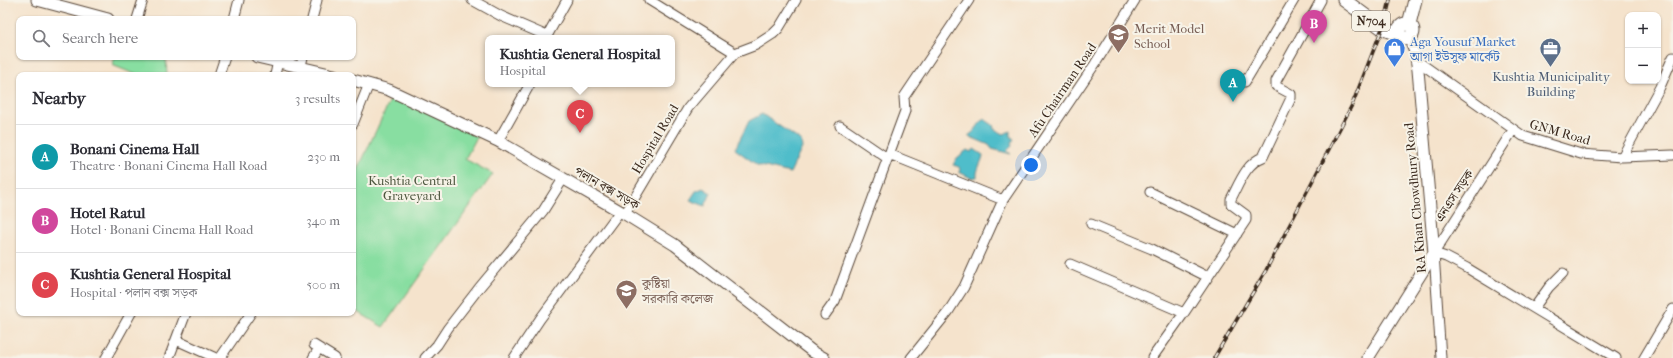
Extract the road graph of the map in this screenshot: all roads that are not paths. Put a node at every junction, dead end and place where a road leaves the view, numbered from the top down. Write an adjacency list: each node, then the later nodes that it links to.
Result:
1 (37, 0): 15 (main road)
2 (143, 0): 16 (street)
3 (239, 0): 17 (street)
4 (317, 0): 18 (street)
5 (472, 0): 20 (street)
6 (567, 0): 21 (street)
7 (649, 0): 22 (street)
8 (796, 0): 22 (street, Hospital Road)
9 (969, 0): 41 (street)
10 (1135, 0): 45 (street, Afu Chairman Road)
11 (1294, 0): 33 (street)
12 (1321, 0): 48 (street)
13 (1348, 0): 19 (highway, N704)
14 (1415, 0): 19 (highway, N704)
15 (97, 16)
16 (138, 16)
17 (235, 16)
18 (313, 16)
19 (1405, 31): 26 (main road, RA Khan Chowdhury Road)
20 (542, 35)
21 (547, 35)
22 (735, 53): 46 (street, Hospital Road)
23 (1673, 57): 42 (street)
24 (223, 60): 29 (street)
25 (273, 60): 27 (main road)
26 (1416, 60): 38 (street, GNM Road); 49 (main road, RA Khan Chowdhury Road)
27 (278, 61): 28 (main road); 30 (street)
28 (302, 62): 31 (main road)
29 (220, 72)
30 (276, 72)
31 (327, 72)
32 (356, 81): 34 (main road, পলান বক্স সড়ক)
33 (1245, 82)
34 (369, 84): 36 (street); 39 (main road, পলান বক্স সড়ক)
35 (528, 87): 39 (street)
36 (356, 116)
37 (840, 126): 41 (street)
38 (1513, 130): 42 (street, GNM Road); 49 (street, এনএস সড়ক)
39 (498, 141): 43 (main road, পলান বক্স সড়ক)
40 (1673, 155): 42 (street, GNM Road)
41 (888, 156): 45 (street); 56 (street)
42 (1622, 157)
43 (563, 179): 46 (main road, পলান বক্স সড়ক); 68 (street)
44 (1150, 192): 48 (street)
45 (1003, 200): 71 (street, Afu Chairman Road)
46 (623, 212): 61 (main road, পলান বক্স সড়ক); 69 (street, Hospital Road)
47 (1091, 224): 52 (street)
48 (1237, 234): 52 (street)
49 (1434, 254): 53 (street); 73 (main road, এনএস সড়ক); 74 (street, RA Khan Chowdhury Road)
50 (1070, 264): 55 (street)
51 (1564, 273): 53 (street)
52 (1208, 277): 55 (street)
53 (1534, 308): 75 (street)
54 (1673, 309): 76 (street)
55 (1184, 313): 72 (street)
56 (825, 315)
57 (129, 316): 62 (street)
58 (185, 316): 60 (street)
59 (245, 316): 65 (street)
60 (176, 340): 63 (street); 64 (street)
61 (811, 355): 70 (main road, পলান বক্স সড়ক)
62 (106, 358)
63 (168, 358)
64 (216, 358)
65 (220, 358)
66 (312, 358): 67 (street)
67 (335, 358)
68 (425, 358)
69 (514, 358)
70 (824, 358)
71 (911, 358)
72 (1152, 358)
73 (1368, 358)
74 (1441, 358)
75 (1616, 358)
76 (1644, 358)

